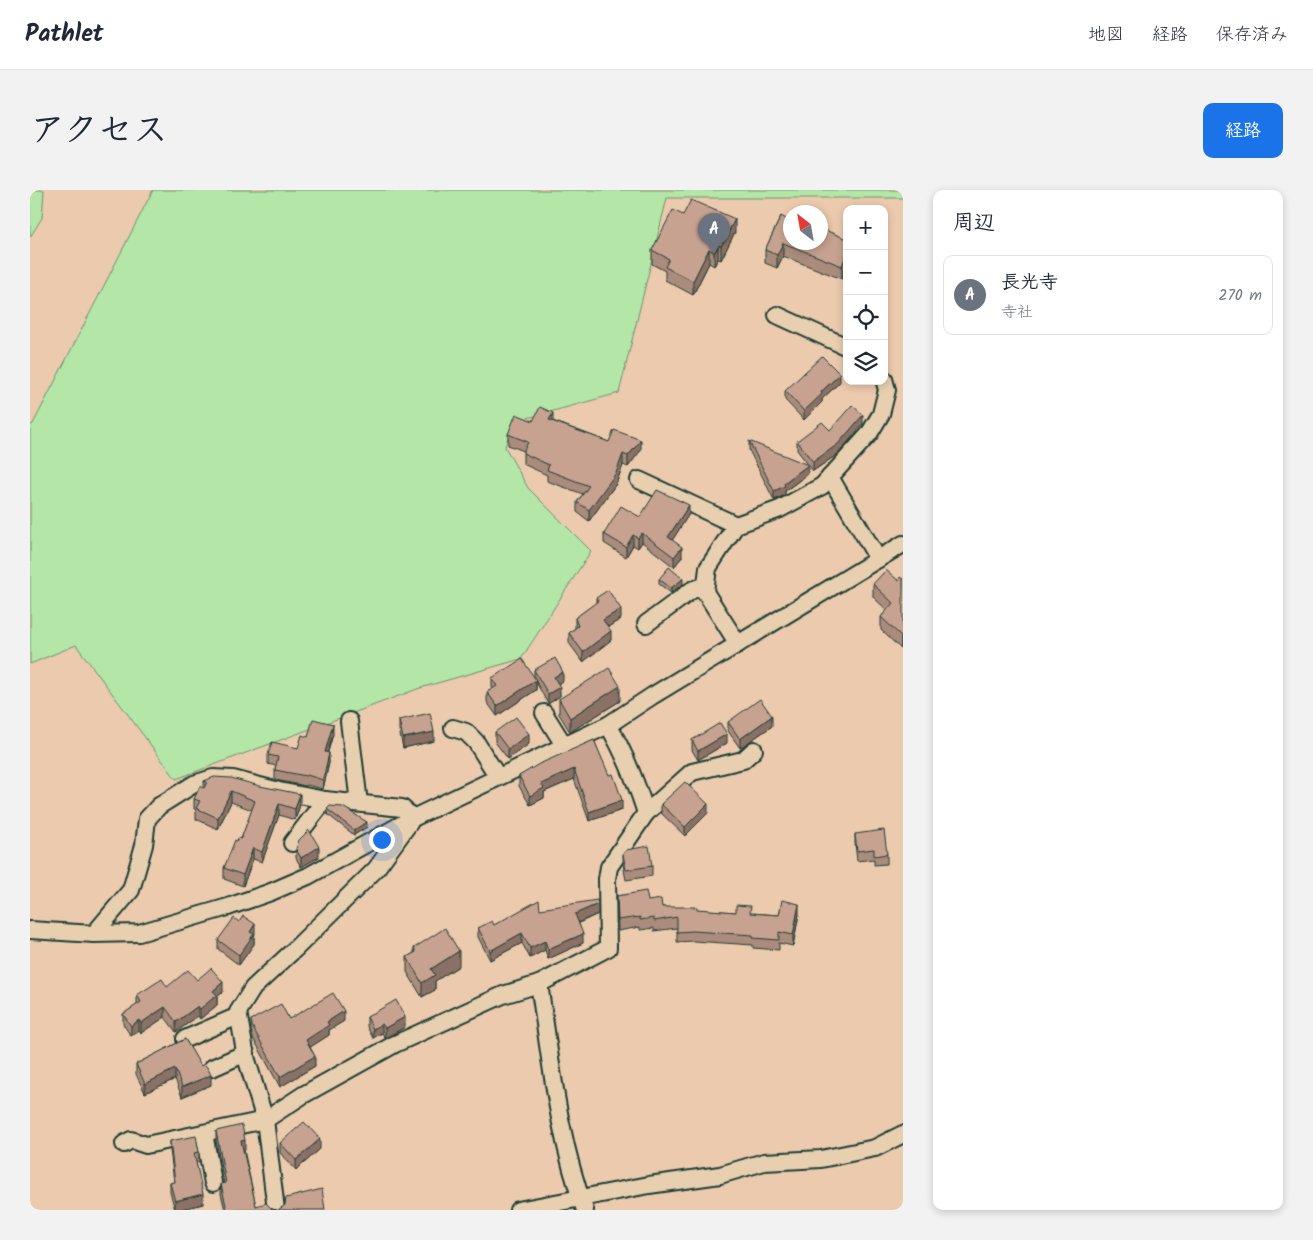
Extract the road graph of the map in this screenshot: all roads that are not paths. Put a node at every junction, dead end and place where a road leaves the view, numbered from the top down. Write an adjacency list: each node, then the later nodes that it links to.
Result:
1 (777, 316): 2 (street)
2 (843, 346)
3 (886, 385): 4 (street)
4 (830, 477): 6 (street); 8 (street)
5 (639, 480): 6 (street)
6 (736, 525): 9 (street)
7 (903, 544): 8 (street)
8 (878, 559): 11 (street)
9 (706, 586): 10 (street); 11 (street)
10 (646, 624)
11 (738, 644): 14 (street)
12 (544, 713): 16 (street)
13 (348, 721): 20 (street)
14 (608, 726): 16 (street); 21 (street)
15 (453, 728): 18 (street)
16 (564, 745): 18 (street)
17 (754, 750): 21 (street)
18 (498, 777): 22 (street)
19 (325, 800): 20 (street); 23 (street); 25 (street)
20 (359, 803): 22 (street)
21 (646, 813): 26 (street)
22 (413, 818): 25 (street); 27 (street)
23 (292, 843)
24 (30, 930): 25 (street)
25 (94, 934)
26 (539, 984): 31 (street); 36 (street)
27 (238, 1016): 28 (street); 29 (street)
28 (185, 1039)
29 (246, 1053): 30 (street); 31 (street)
30 (212, 1068)
31 (265, 1120): 32 (street); 37 (street)
32 (204, 1133): 34 (street); 35 (street)
33 (903, 1134): 36 (street)
34 (124, 1144)
35 (213, 1183)
36 (582, 1204): 38 (street)
37 (276, 1210)
38 (518, 1210)

